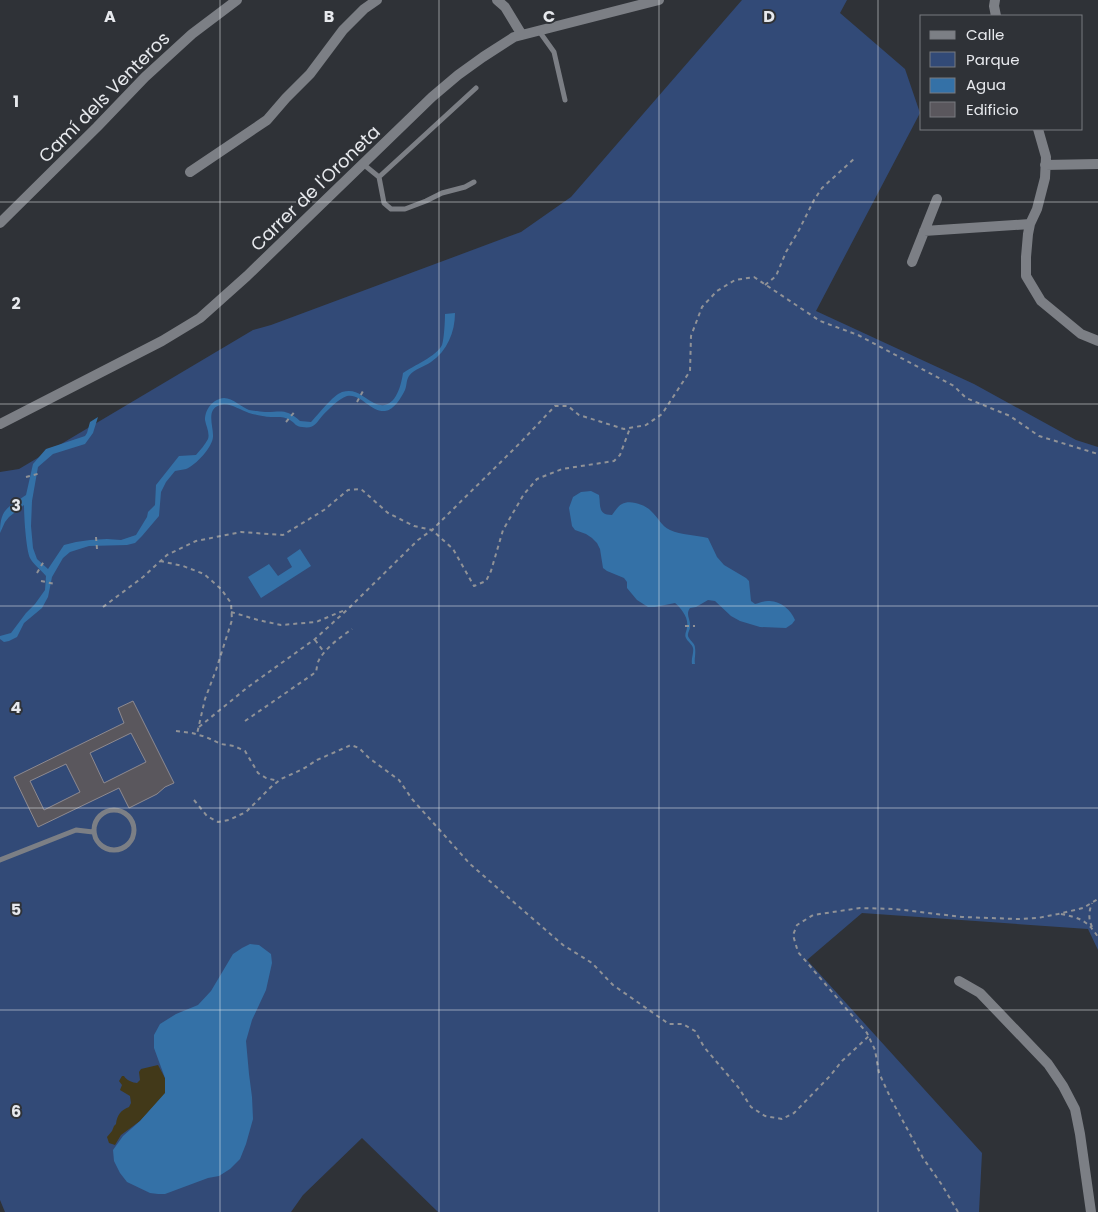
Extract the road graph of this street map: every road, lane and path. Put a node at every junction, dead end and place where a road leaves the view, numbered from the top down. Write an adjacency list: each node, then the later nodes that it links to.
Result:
1 (237, 0): 20 (street, Camí dels Venteros)
2 (377, 0): 16 (street)
3 (497, 0): 8 (street)
4 (659, 0): 7 (street, Carrer de l'Oroneta)
5 (995, 0): 6 (street)
6 (996, 15)
7 (539, 31): 8 (street, Carrer de l'Oroneta); 10 (lane)
8 (522, 35): 13 (street, Carrer de l'Oroneta)
9 (476, 88): 17 (lane)
10 (565, 100)
11 (1038, 130): 14 (street)
12 (855, 158): 24 (path)
13 (363, 164): 17 (lane); 30 (street, Carrer de l'Oroneta)
14 (1045, 164): 15 (street); 21 (street)
15 (1098, 164)
16 (190, 172)
17 (379, 177): 18 (lane)
18 (474, 182)
19 (937, 199): 22 (street)
20 (0, 223)
21 (1030, 224): 22 (street); 25 (street)
22 (924, 231): 23 (street)
23 (912, 262)
24 (765, 284): 31 (path); 32 (path)
25 (1098, 341)
26 (363, 390): 27 (path)
27 (357, 402)
28 (296, 410): 29 (path)
29 (286, 422)
30 (0, 424)
31 (630, 428): 35 (path); 35 (path)
32 (1098, 454)
33 (41, 473): 34 (path)
34 (26, 477)
35 (432, 530): 39 (path); 44 (path)
36 (96, 537): 37 (path)
37 (97, 549)
38 (44, 561): 40 (path)
39 (160, 561): 43 (path); 45 (path)
40 (37, 574)
41 (41, 581): 42 (path)
42 (55, 584)
43 (103, 607)
44 (348, 609): 45 (path); 49 (path)
45 (232, 612): 52 (path)
46 (685, 626): 47 (path)
47 (695, 626)
48 (352, 629): 50 (path)
49 (315, 640): 50 (path); 52 (path)
50 (324, 652): 51 (path)
51 (245, 721)
52 (199, 727): 54 (path)
53 (176, 731): 54 (path)
54 (197, 734): 55 (path)
55 (278, 781): 56 (path); 65 (path)
56 (194, 800)
57 (93, 832): 57 (lane); 58 (lane)
58 (0, 860)
59 (1098, 900): 60 (path)
60 (1092, 903): 61 (path); 62 (path)
61 (1061, 914): 62 (path); 65 (path)
62 (1093, 929): 63 (path)
63 (1098, 936)
64 (959, 981): 67 (street)
65 (868, 1036): 66 (path)
66 (958, 1212)
67 (1091, 1212)

